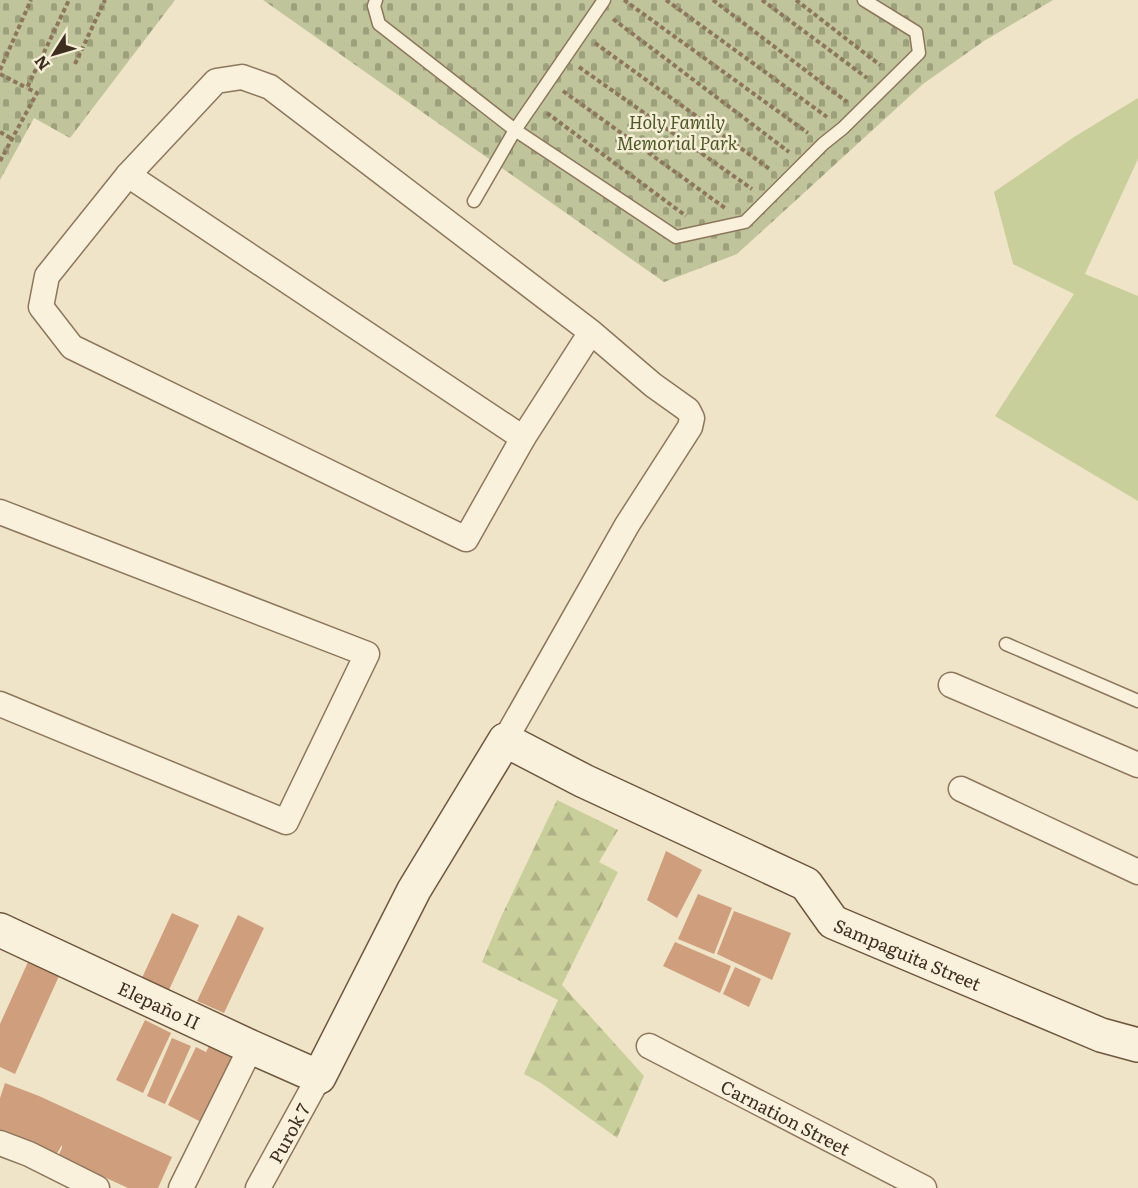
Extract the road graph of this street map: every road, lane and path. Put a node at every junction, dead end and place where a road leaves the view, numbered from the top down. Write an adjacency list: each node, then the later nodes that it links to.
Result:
1 (31, 0): 15 (path)
2 (69, 0): 18 (path)
3 (105, 0): 14 (path)
4 (376, 0): 23 (lane)
5 (624, 0): 26 (path)
6 (666, 0): 22 (path)
7 (713, 0): 21 (path)
8 (762, 0): 19 (path)
9 (796, 0): 16 (path)
10 (864, 0): 16 (lane)
11 (601, 4): 12 (lane); 28 (path)
12 (581, 33): 13 (lane); 30 (path)
13 (565, 56): 17 (lane); 31 (path)
14 (75, 64)
15 (0, 72): 18 (path)
16 (895, 77): 19 (lane)
17 (549, 80): 20 (lane); 33 (path)
18 (27, 88): 25 (path)
19 (882, 89): 21 (lane)
20 (533, 103): 23 (lane); 34 (path)
21 (860, 111): 22 (lane)
22 (843, 128): 26 (lane)
23 (515, 130): 32 (lane); 34 (lane)
24 (0, 132): 25 (path)
25 (12, 139): 27 (path)
26 (823, 144): 28 (lane)
27 (0, 160)
28 (804, 163): 30 (lane)
29 (128, 175): 35 (street); 36 (street); 36 (street)
30 (786, 181): 31 (lane)
31 (767, 200): 33 (lane)
32 (474, 201)
33 (745, 222): 34 (lane)
34 (706, 230)
35 (591, 332): 36 (street); 42 (street)
36 (523, 438)
37 (0, 512): 41 (street)
38 (1006, 644): 40 (lane)
39 (951, 685): 43 (street)
40 (1138, 701)
41 (0, 704)
42 (505, 740): 47 (street, Sampaguita Street); 50 (street)
43 (1138, 765)
44 (961, 789): 45 (street)
45 (1138, 872)
46 (0, 930): 49 (street, Elepaño II)
47 (1138, 1045)
48 (649, 1046): 55 (street, Carnation Street)
49 (251, 1047): 50 (street, Elepaño II); 53 (street)
50 (319, 1077): 54 (street, Purok 7)
51 (0, 1143): 52 (street)
52 (97, 1188)
53 (181, 1188)
54 (258, 1188)
55 (924, 1188)

